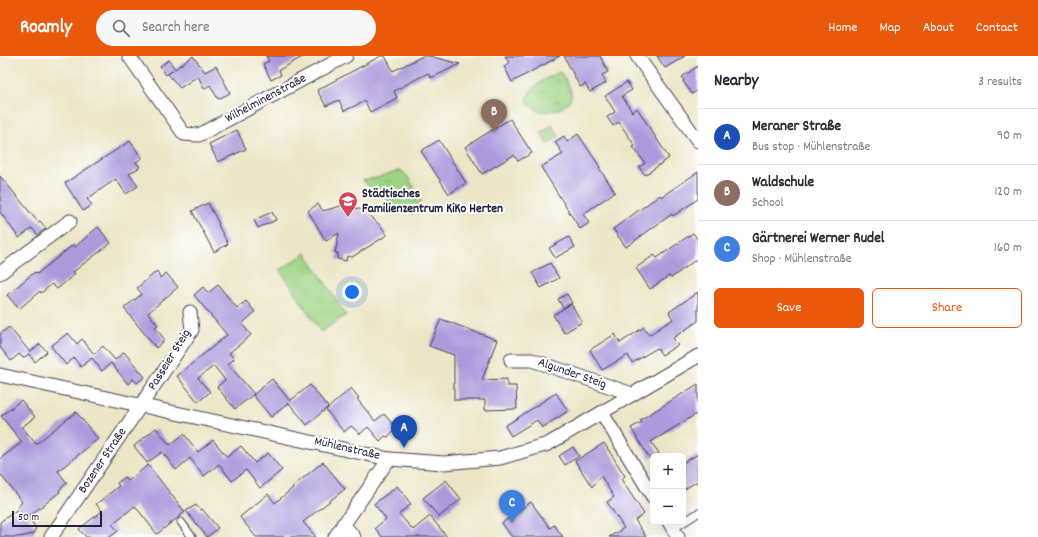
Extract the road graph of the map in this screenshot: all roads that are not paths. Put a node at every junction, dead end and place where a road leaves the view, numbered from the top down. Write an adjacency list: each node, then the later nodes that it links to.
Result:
1 (129, 56): 2 (street, Wilhelminenstraße)
2 (346, 56)
3 (638, 56): 4 (street)
4 (698, 141)
5 (70, 221): 6 (street)
6 (0, 274)
7 (190, 312): 12 (street, Passeier Steig)
8 (698, 356): 11 (street, Mühlenstraße)
9 (510, 360): 11 (street, Algunder Steig)
10 (0, 375): 12 (street, Mühlenstraße)
11 (632, 394): 13 (street, Mühlenstraße)
12 (140, 405): 14 (street, Mühlenstraße); 20 (street, Bozener Straße)
13 (602, 413): 14 (street, Mühlenstraße); 15 (street)
14 (390, 459): 18 (street)
15 (650, 492)
16 (698, 514): 19 (lane)
17 (181, 522): 21 (lane)
18 (343, 524): 22 (street); 23 (street)
19 (673, 529)
20 (51, 537)
21 (192, 537)
22 (335, 537)
23 (354, 537)

